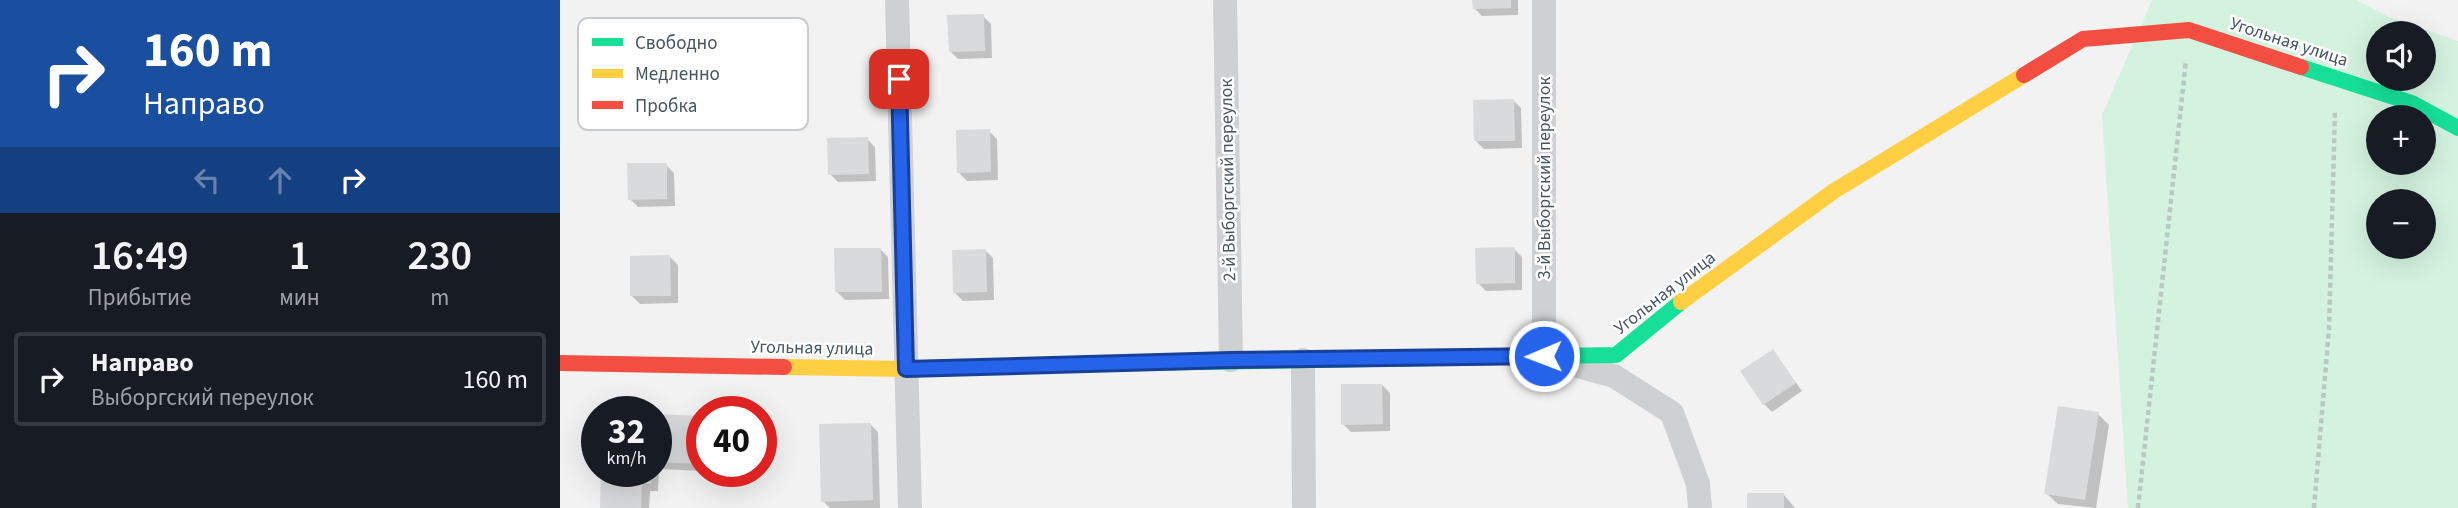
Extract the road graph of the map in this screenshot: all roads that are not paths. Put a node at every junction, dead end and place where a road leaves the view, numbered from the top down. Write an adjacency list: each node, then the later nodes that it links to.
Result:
1 (897, 0): 9 (street)
2 (1225, 0): 6 (street, 2-й Выборгский переулок)
3 (1544, 0): 5 (street, 3-й Выборгский переулок)
4 (2458, 128): 5 (street, Угольная улица)
5 (1544, 356): 7 (street, Угольная улица); 12 (street)
6 (1231, 360): 7 (street, Угольная улица); 9 (street, Угольная улица)
7 (1303, 360): 11 (street)
8 (560, 363): 9 (street, Угольная улица)
9 (906, 369): 10 (street)
10 (910, 508)
11 (1304, 508)
12 (1700, 508)

